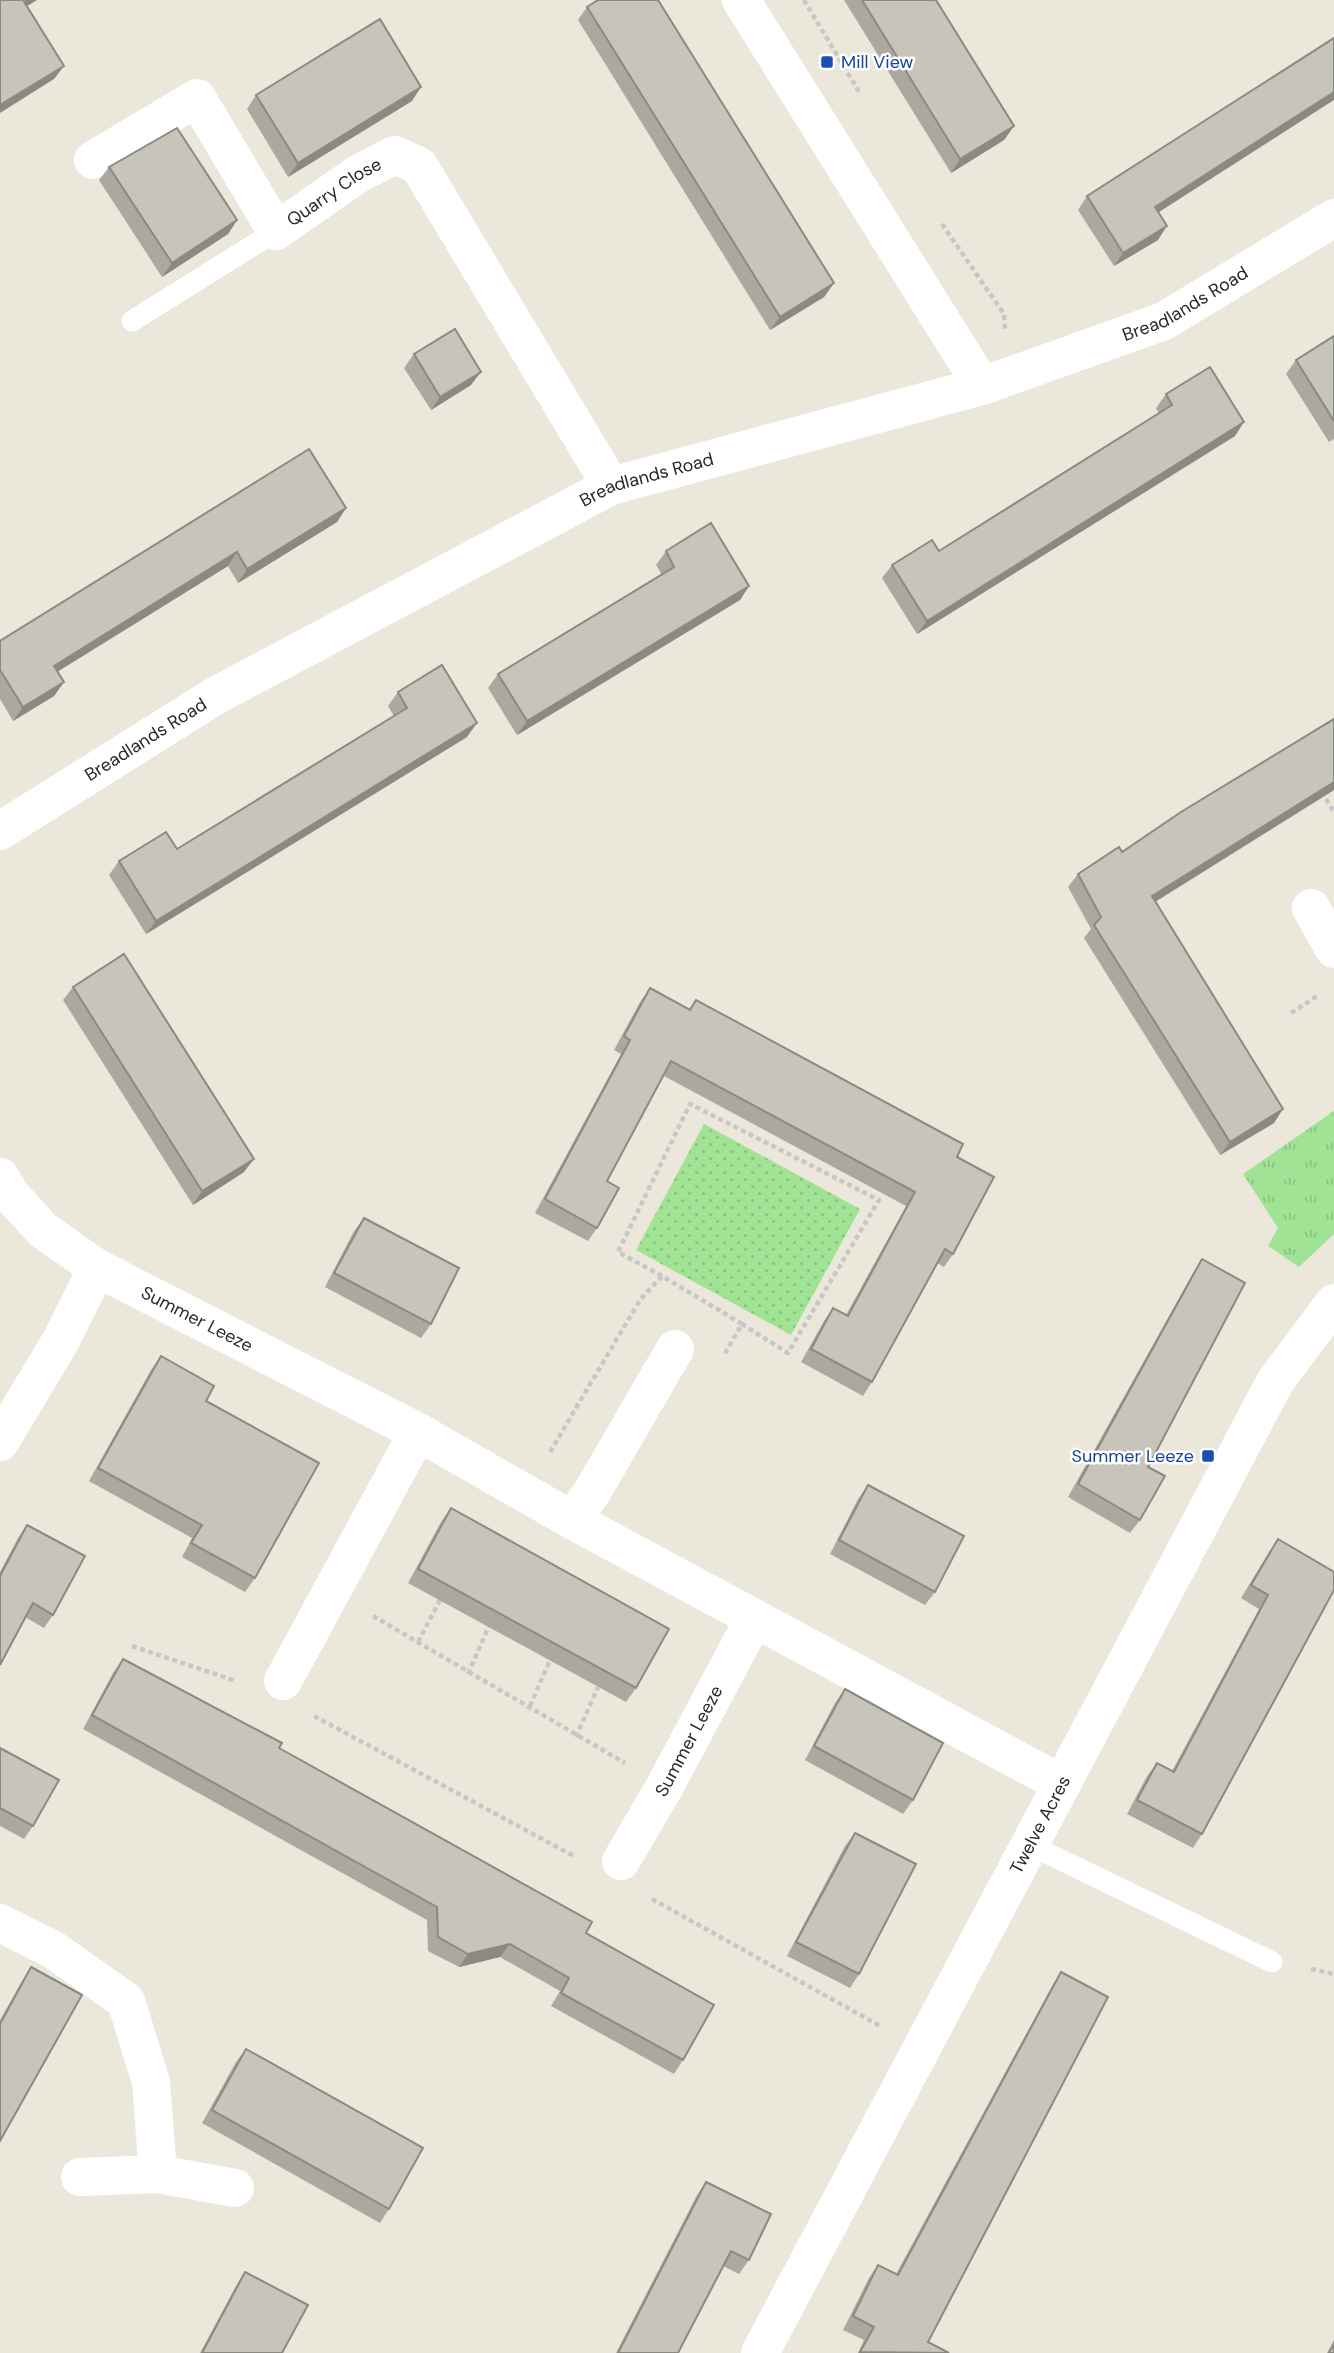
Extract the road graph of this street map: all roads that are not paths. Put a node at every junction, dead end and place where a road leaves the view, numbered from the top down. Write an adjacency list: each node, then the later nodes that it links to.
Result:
1 (741, 0): 6 (street)
2 (93, 160): 4 (street, Quarry Close)
3 (1334, 218): 6 (street, Breadlands Road)
4 (276, 231): 5 (lane); 7 (street, Quarry Close)
5 (131, 321)
6 (982, 386): 7 (street, Breadlands Road)
7 (611, 486): 8 (street, Breadlands Road)
8 (0, 831)
9 (1311, 908): 10 (street)
10 (1334, 949)
11 (0, 1177): 12 (street, Summer Leeze)
12 (97, 1268): 15 (street, Summer Leeze); 16 (street)
13 (1334, 1303): 20 (street, Twelve Acres)
14 (675, 1349): 17 (street)
15 (418, 1432): 17 (street, Summer Leeze); 19 (street)
16 (0, 1442)
17 (572, 1520): 18 (street, Summer Leeze)
18 (754, 1619): 20 (street, Summer Leeze); 22 (street, Summer Leeze)
19 (277, 1687)
20 (1062, 1784): 21 (street, Twelve Acres)
21 (1030, 1845): 24 (lane); 28 (street, Twelve Acres)
22 (617, 1869)
23 (0, 1923): 25 (street)
24 (1272, 1962)
25 (158, 2174): 26 (street); 27 (street)
26 (80, 2177)
27 (235, 2188)
28 (761, 2353)

